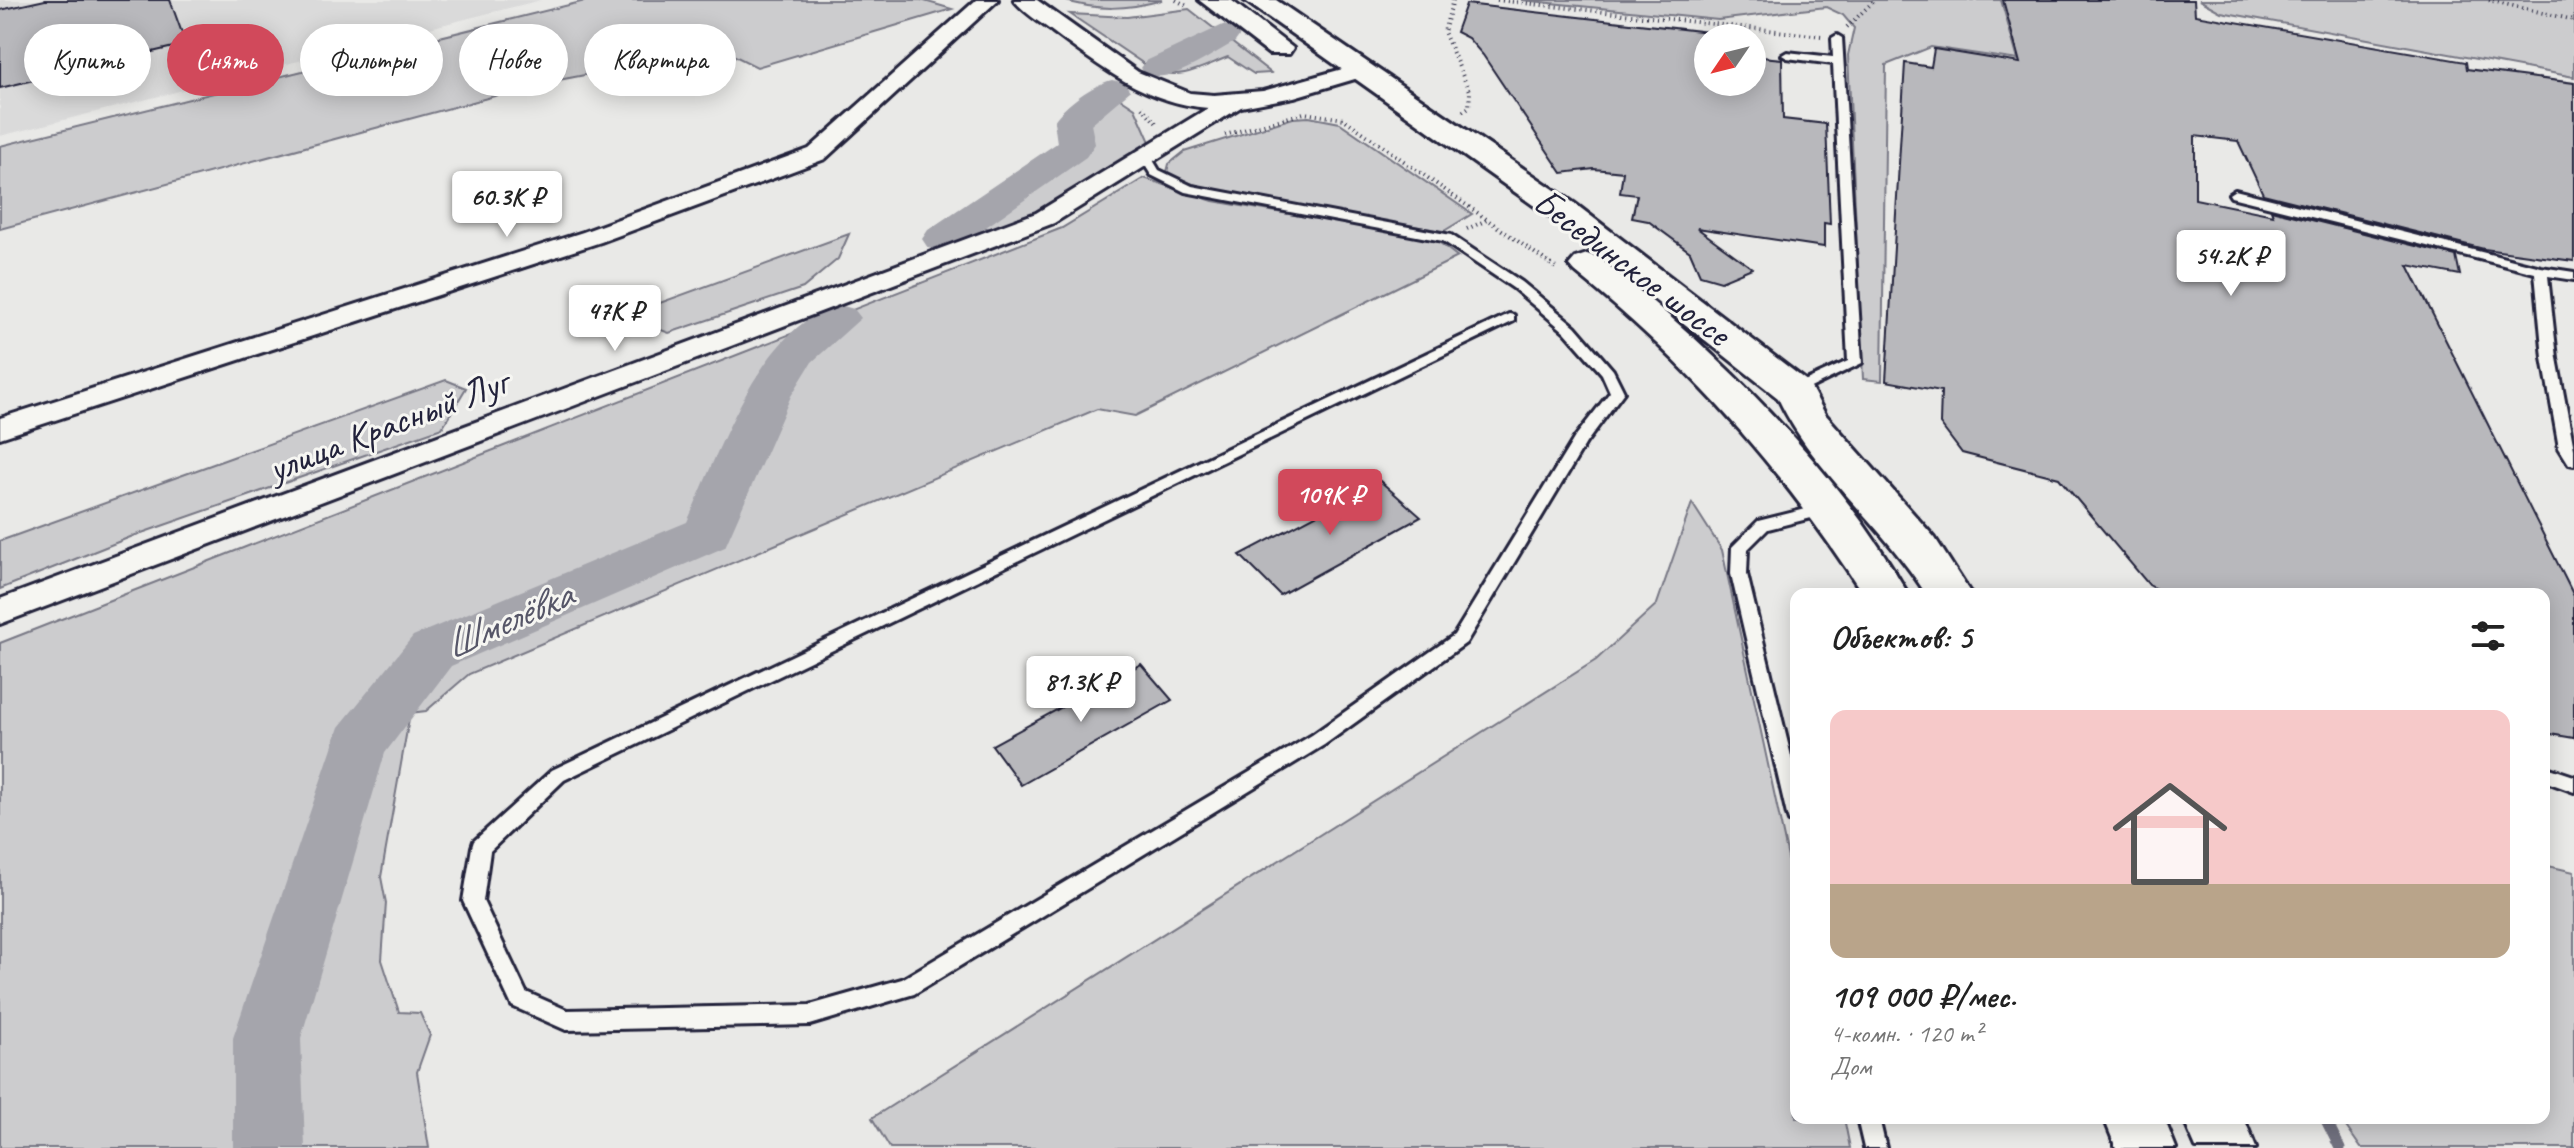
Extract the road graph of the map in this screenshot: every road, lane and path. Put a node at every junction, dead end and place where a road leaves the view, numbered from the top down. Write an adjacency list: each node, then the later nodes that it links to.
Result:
1 (988, 0): 24 (street)
2 (1024, 0): 14 (street)
3 (1258, 0): 13 (main road, Бесединское шоссе)
4 (1453, 0): 15 (path)
5 (1497, 0): 10 (path)
6 (1875, 0): 10 (path)
7 (2488, 0): 9 (path)
8 (1214, 1): 13 (main road, Бесединское шоссе)
9 (2574, 20)
10 (1837, 38): 12 (lane)
11 (1787, 55): 12 (lane)
12 (1836, 61): 23 (lane)
13 (1341, 76): 14 (street); 23 (main road, Бесединское шоссе); 26 (main road, Бесединское шоссе)
14 (1234, 102): 17 (street, улица Красный Луг)
15 (1449, 117)
16 (1212, 140): 20 (path)
17 (1146, 157): 22 (lane); 29 (street, улица Красный Луг)
18 (2235, 194): 19 (lane)
19 (2541, 271): 21 (lane); 25 (lane)
20 (1564, 273)
21 (2574, 276)
22 (1509, 318)
23 (1794, 391): 28 (main road, Бесединское шоссе)
24 (0, 428)
25 (2574, 460)
26 (1826, 509): 27 (main road, Бесединское шоссе); 32 (lane)
27 (1882, 588)
28 (1945, 588)
29 (0, 612)
30 (2550, 775): 31 (lane)
31 (2574, 784)
32 (1790, 790)
33 (1869, 1124): 36 (lane)
34 (2136, 1124): 37 (main road)
35 (2216, 1124): 38 (main road)
36 (1875, 1148)
37 (2146, 1148)
38 (2226, 1148)

